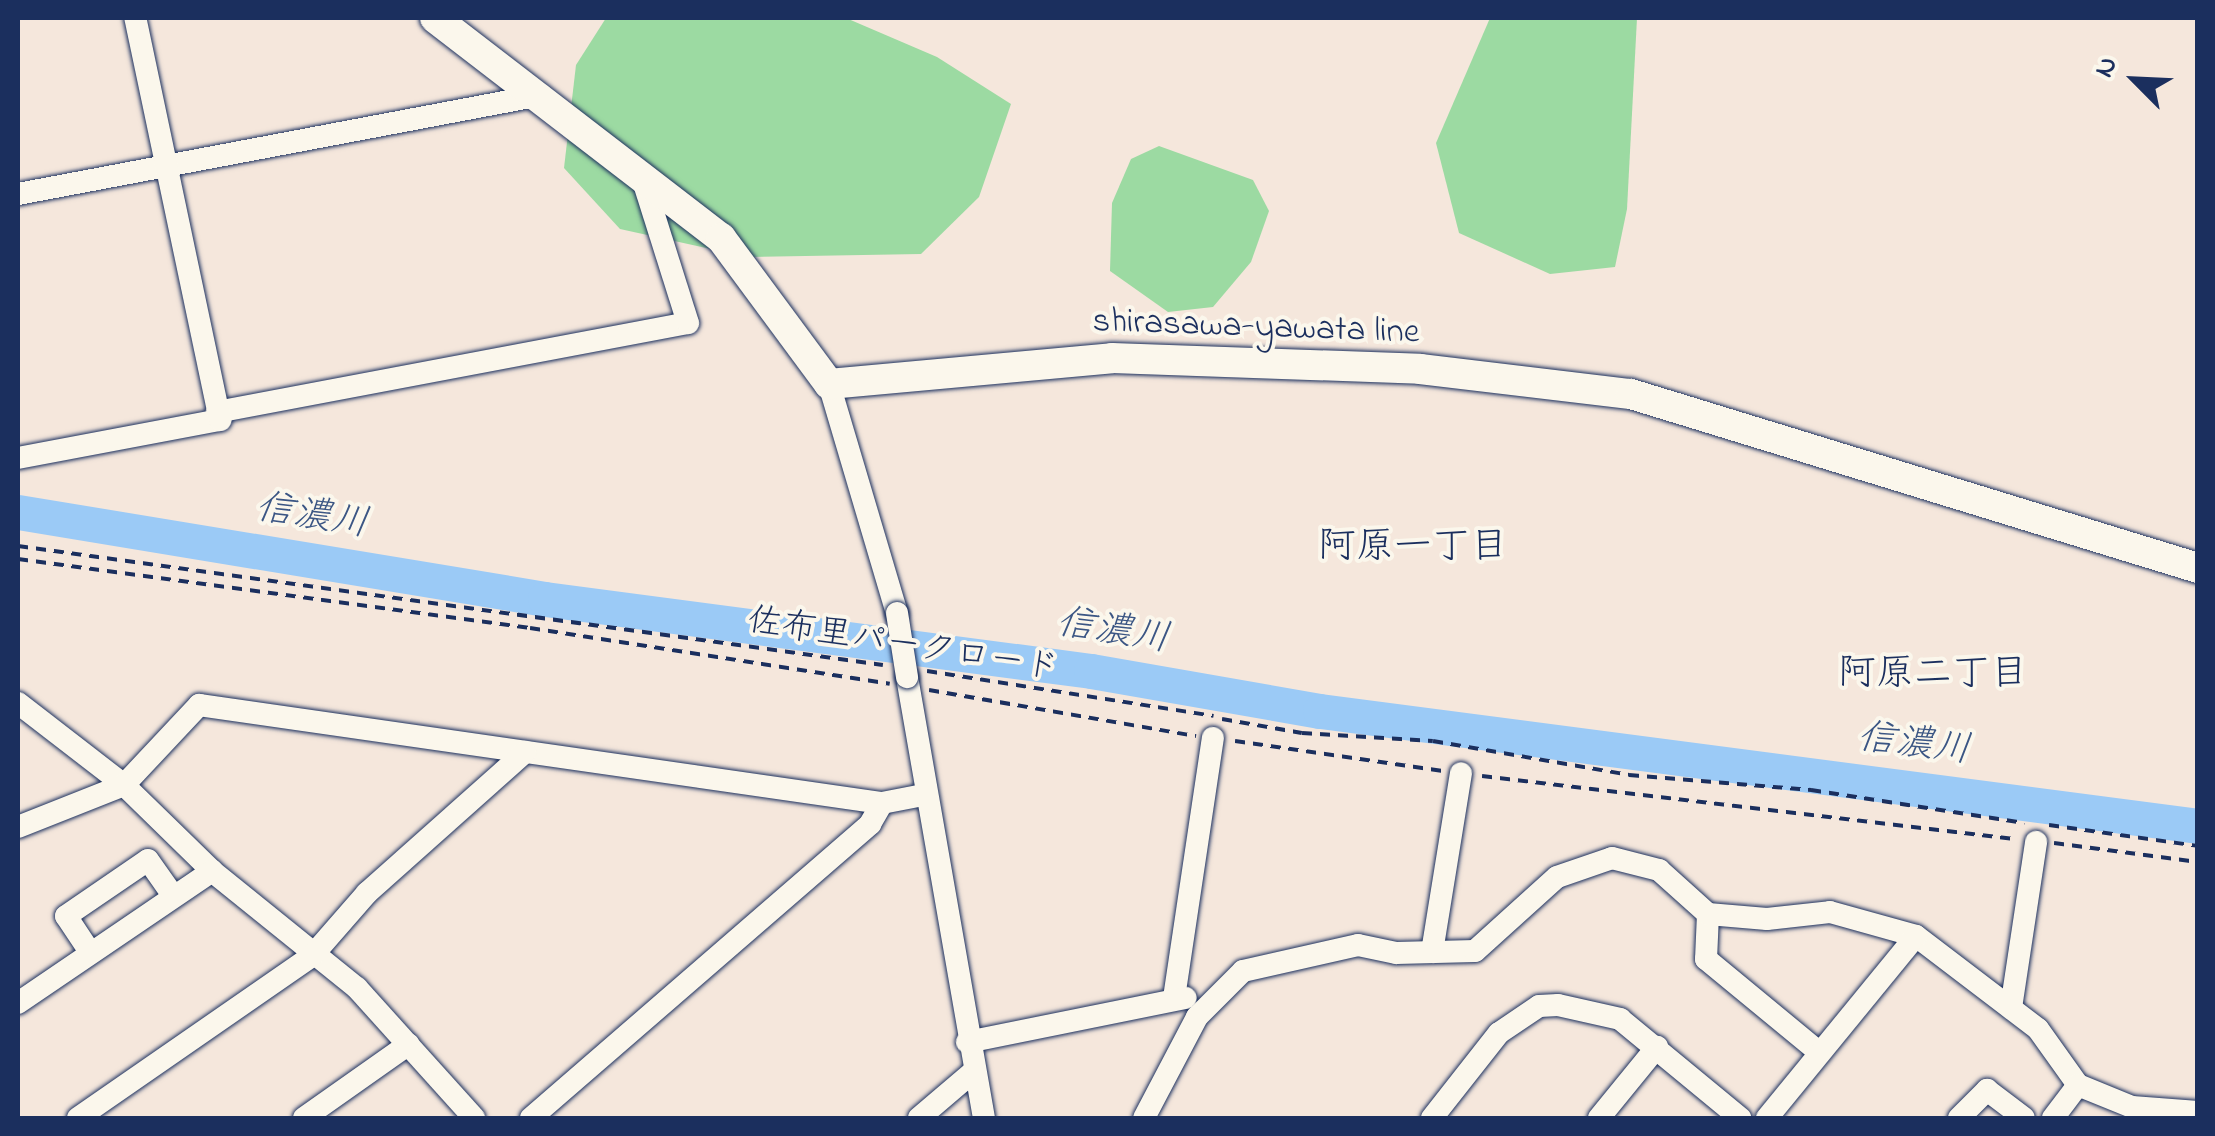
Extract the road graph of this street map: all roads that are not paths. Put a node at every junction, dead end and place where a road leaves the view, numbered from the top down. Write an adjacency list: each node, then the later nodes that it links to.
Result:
1 (135, 18): 4 (street)
2 (435, 18): 3 (main road)
3 (541, 96): 4 (street); 5 (main road)
4 (165, 163): 6 (street); 8 (street)
5 (640, 170): 7 (main road); 8 (street)
6 (18, 194)
7 (829, 384): 10 (main road, shirasawa-yawata line); 16 (street, bridge)
8 (218, 412): 9 (street)
9 (18, 458)
10 (2198, 568)
11 (22, 712): 15 (street)
12 (1213, 738): 27 (street)
13 (526, 752): 15 (street); 17 (street); 26 (street)
14 (1462, 773): 25 (street)
15 (124, 785): 18 (street); 20 (street)
16 (924, 795): 17 (street); 31 (street)
17 (882, 802): 41 (street)
18 (18, 827)
19 (2036, 842): 30 (street)
20 (212, 871): 21 (street); 26 (street)
21 (172, 894): 24 (street); 24 (street)
22 (1708, 914): 23 (street); 25 (street); 34 (street)
23 (1916, 936): 30 (street); 34 (street)
24 (90, 952): 29 (street)
25 (1432, 952): 28 (street)
26 (312, 956): 32 (street); 38 (street)
27 (1174, 998): 28 (street); 31 (street)
28 (1215, 998): 44 (street)
29 (18, 1003)
30 (2011, 1008): 36 (street)
31 (968, 1042): 35 (street)
32 (409, 1044): 39 (street); 40 (street)
33 (1657, 1047): 45 (street); 46 (street); 47 (street)
34 (1818, 1052): 48 (street)
35 (973, 1072): 42 (street); 43 (street)
36 (2078, 1086): 37 (street); 51 (street)
37 (2198, 1112)
38 (78, 1118)
39 (304, 1118)
40 (474, 1118)
41 (531, 1118)
42 (919, 1118)
43 (984, 1118)
44 (1144, 1118)
45 (1432, 1118)
46 (1599, 1118)
47 (1740, 1118)
48 (1767, 1118)
49 (1958, 1118): 50 (street)
50 (2024, 1118)
51 (2053, 1118)

